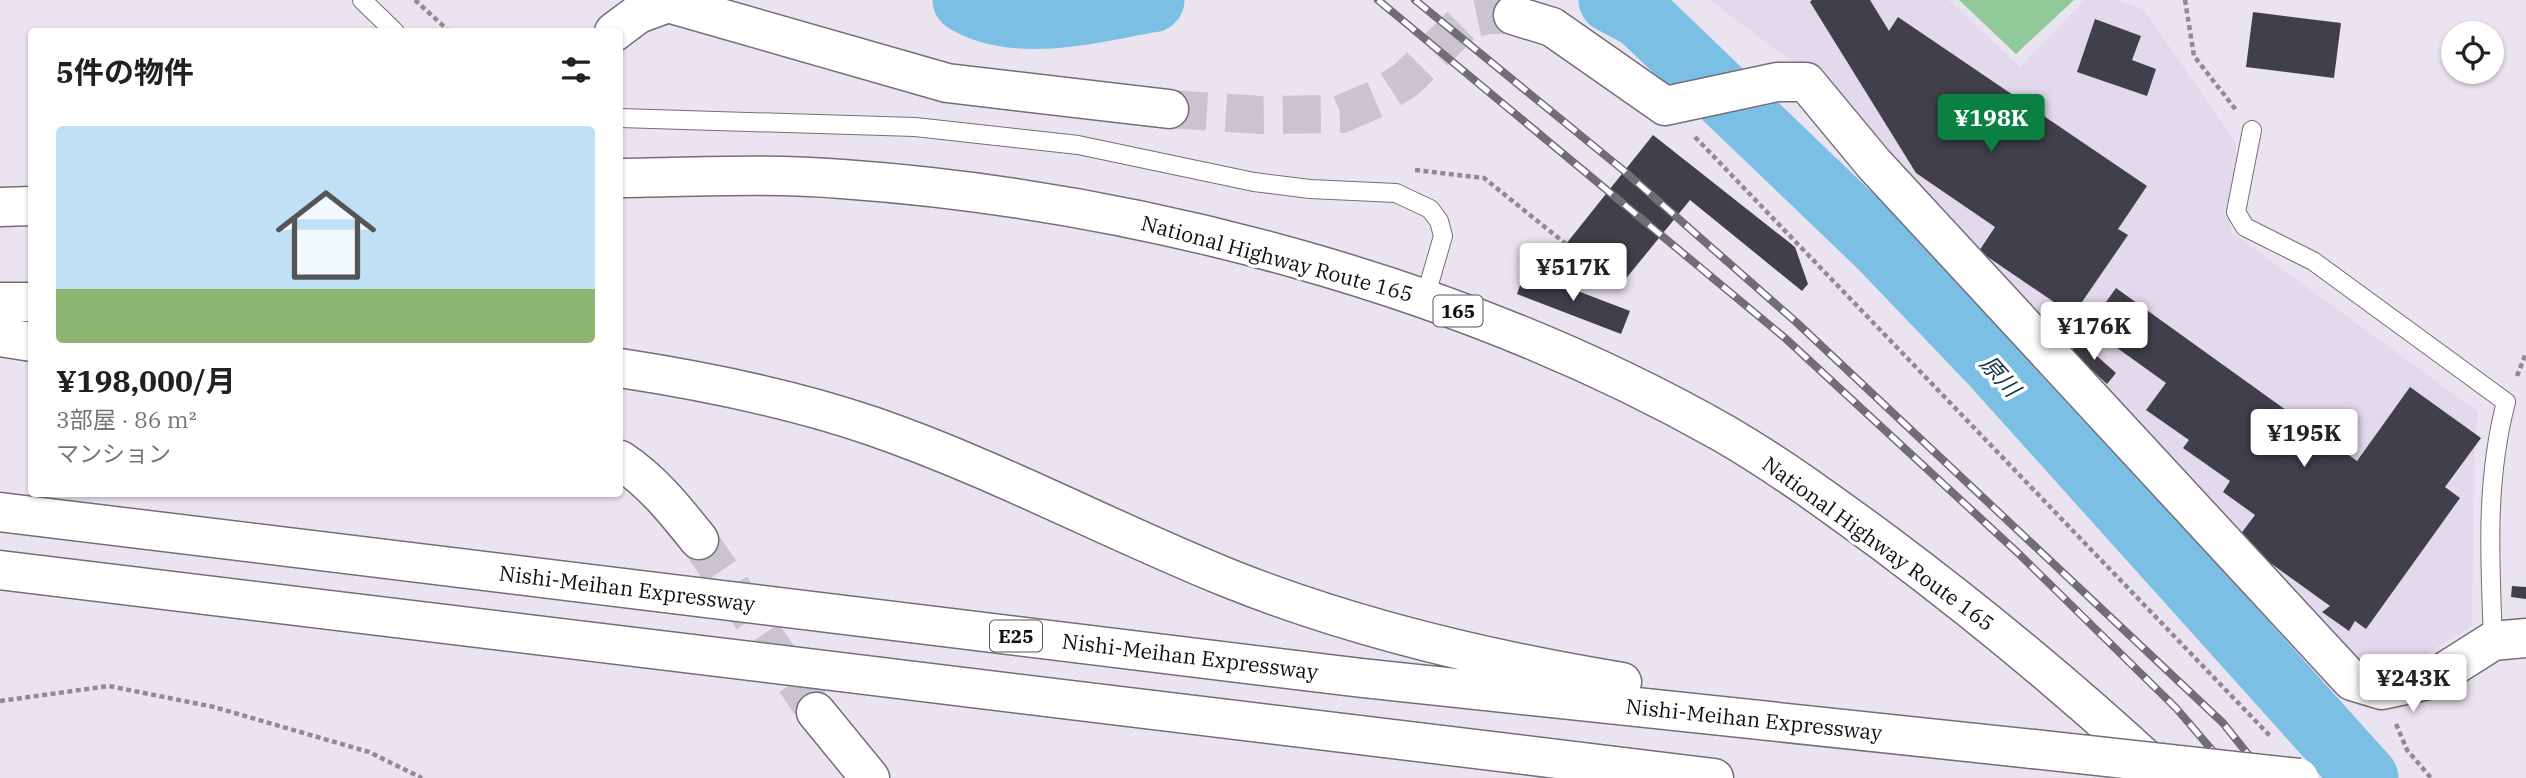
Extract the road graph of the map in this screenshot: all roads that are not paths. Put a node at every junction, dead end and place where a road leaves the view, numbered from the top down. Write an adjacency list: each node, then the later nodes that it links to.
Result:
1 (362, 0): 3 (lane)
2 (1513, 15): 21 (main road)
3 (391, 28)
4 (619, 28): 5 (main road)
5 (1169, 109)
6 (623, 118): 11 (lane)
7 (2252, 130): 21 (lane)
8 (623, 178): 11 (main road, National Highway Route 165 / 165)
9 (28, 206): 10 (main road)
10 (0, 207)
11 (1425, 298): 26 (main road, National Highway Route 165 / 165)
12 (0, 302): 13 (main road)
13 (28, 302)
14 (0, 337): 15 (main road)
15 (28, 341)
16 (623, 369): 23 (main road)
17 (623, 462): 19 (main road)
18 (0, 512): 23 (main road, Nishi-Meihan Expressway / E25)
19 (699, 540)
20 (0, 570): 25 (main road)
21 (2510, 640)
22 (816, 712): 24 (main road)
23 (2034, 749): 27 (main road, Nishi-Meihan Expressway / E25, bridge)
24 (870, 778)
25 (1714, 778)
26 (2166, 778)
27 (2299, 778)

